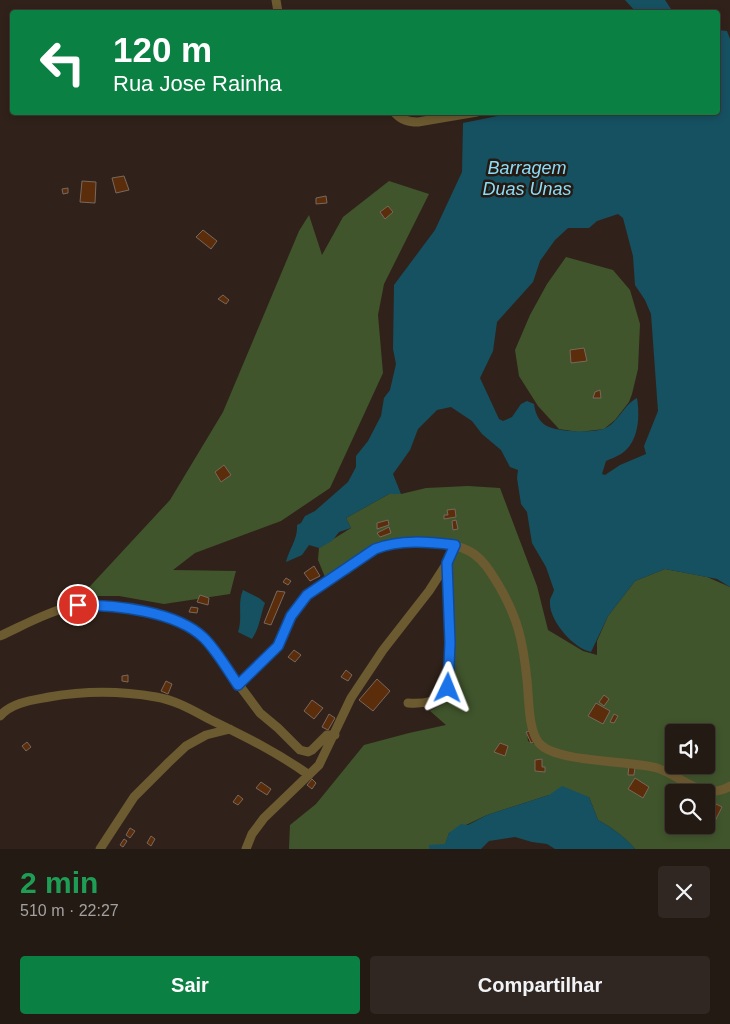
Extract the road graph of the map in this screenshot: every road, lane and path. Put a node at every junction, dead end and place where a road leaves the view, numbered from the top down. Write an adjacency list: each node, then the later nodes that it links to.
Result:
1 (396, 115): 2 (street)
2 (459, 115)
3 (455, 545): 4 (street); 6 (street); 12 (street)
4 (447, 563): 7 (street); 10 (street)
5 (0, 636): 6 (street)
6 (238, 685): 10 (street)
7 (408, 703)
8 (0, 716): 9 (street)
9 (230, 729): 11 (street); 13 (street)
10 (335, 735): 11 (street)
11 (309, 775): 14 (street)
12 (730, 786)
13 (100, 849)
14 (246, 849)

